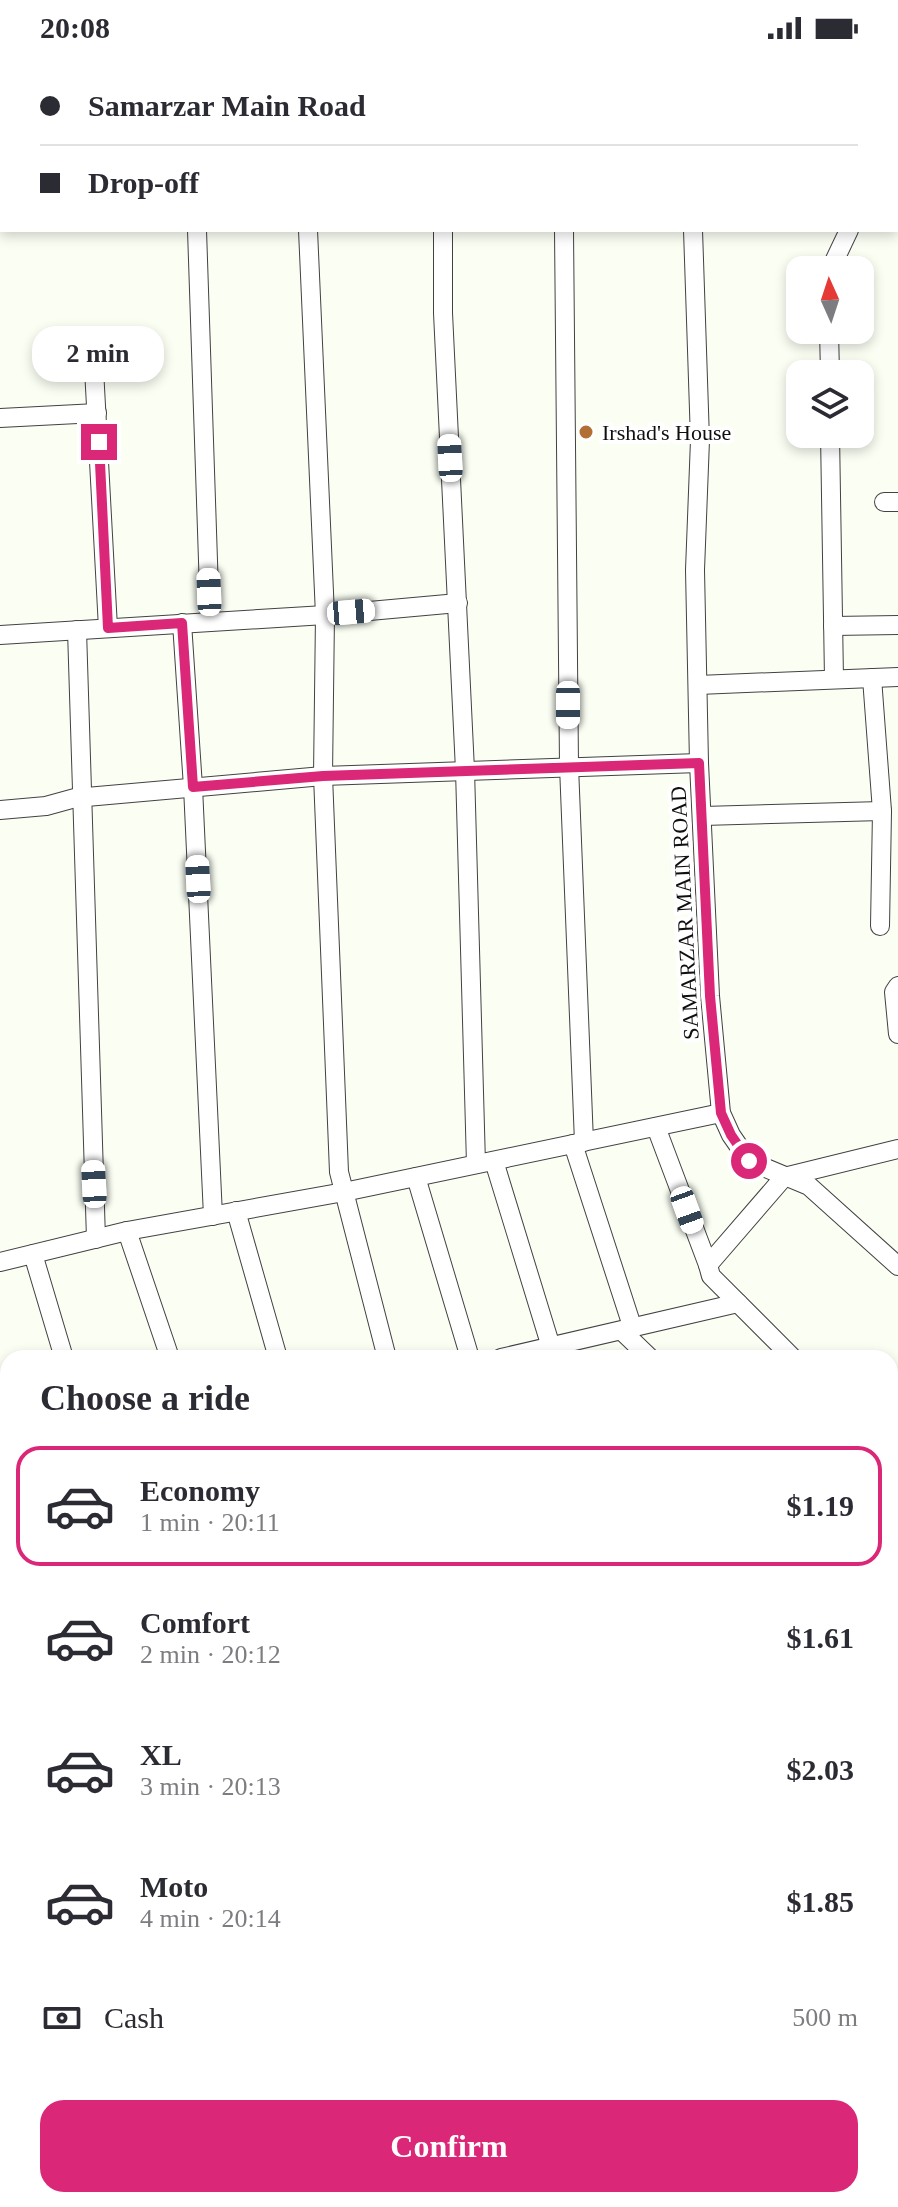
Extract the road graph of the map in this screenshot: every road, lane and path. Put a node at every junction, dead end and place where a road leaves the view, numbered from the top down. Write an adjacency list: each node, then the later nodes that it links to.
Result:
1 (197, 232): 14 (street)
2 (308, 232): 13 (street)
3 (443, 232): 12 (street)
4 (564, 232): 26 (street)
5 (693, 232): 24 (street, SAMARZAR MAIN ROAD)
6 (848, 232): 7 (street)
7 (837, 256)
8 (94, 369): 9 (street)
9 (97, 413): 10 (street); 18 (street)
10 (0, 418)
11 (830, 448): 17 (street)
12 (458, 603): 13 (street); 27 (street)
13 (325, 615): 14 (street); 28 (street)
14 (210, 621): 15 (street)
15 (182, 623): 18 (street); 30 (street)
16 (898, 625): 17 (street)
17 (833, 626): 23 (street)
18 (108, 628): 19 (street)
19 (77, 630): 20 (street); 31 (street)
20 (0, 635)
21 (898, 677): 22 (street)
22 (872, 678): 23 (street); 29 (street)
23 (834, 679): 24 (street)
24 (698, 685): 25 (street, SAMARZAR MAIN ROAD)
25 (699, 763): 26 (street); 34 (street, SAMARZAR MAIN ROAD)
26 (569, 766): 27 (street); 41 (street)
27 (465, 770): 28 (street); 43 (street)
28 (323, 776): 30 (street); 46 (street)
29 (889, 776): 33 (street)
30 (193, 787): 31 (street); 48 (street)
31 (83, 797): 32 (street); 50 (street)
32 (0, 810)
33 (882, 811): 34 (street); 35 (street)
34 (703, 816): 39 (street, SAMARZAR MAIN ROAD)
35 (889, 858): 36 (street)
36 (880, 926)
37 (898, 986): 38 (street)
38 (898, 1034)
39 (721, 1113): 40 (street); 45 (street, SAMARZAR MAIN ROAD)
40 (656, 1127): 41 (street); 53 (street)
41 (578, 1143): 43 (street); 56 (street)
42 (898, 1149): 45 (street)
43 (485, 1162): 44 (street); 57 (street)
44 (416, 1177): 46 (street); 62 (street)
45 (784, 1177): 53 (street); 54 (street, SAMARZAR MAIN ROAD)
46 (344, 1192): 47 (street); 61 (street)
47 (236, 1211): 48 (street); 60 (street)
48 (213, 1216): 49 (street)
49 (127, 1231): 50 (street); 59 (street)
50 (96, 1239): 51 (street)
51 (33, 1254): 52 (street); 58 (street)
52 (0, 1262)
53 (708, 1265): 55 (street)
54 (898, 1266)
55 (738, 1303): 56 (street); 65 (street)
56 (627, 1330): 57 (street); 64 (street)
57 (551, 1347): 63 (street)
58 (62, 1350)
59 (167, 1350)
60 (276, 1350)
61 (385, 1350)
62 (468, 1350)
63 (537, 1350)
64 (643, 1350)
65 (785, 1350)

